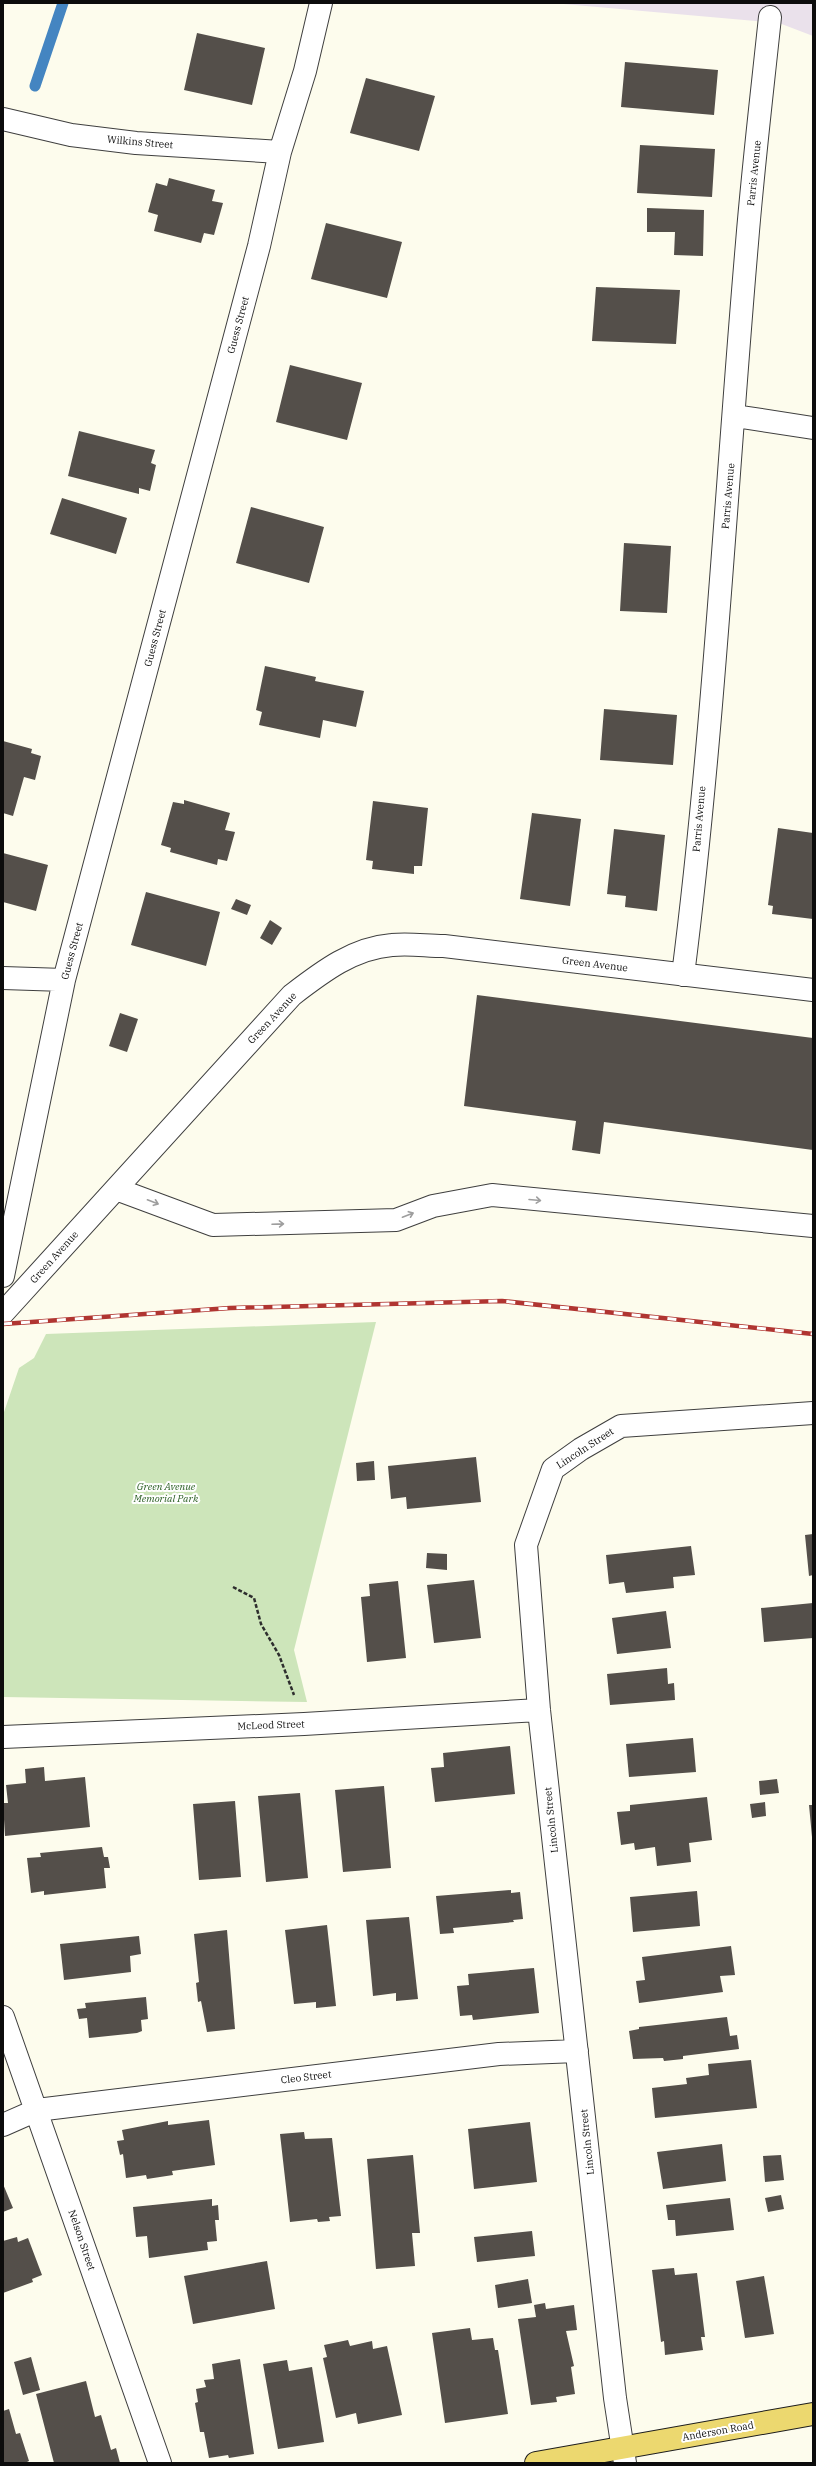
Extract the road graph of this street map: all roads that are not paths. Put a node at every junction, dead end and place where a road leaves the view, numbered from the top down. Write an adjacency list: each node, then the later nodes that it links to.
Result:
1 (321, 3): 4 (street, Guess Street)
2 (770, 17): 5 (street, Parris Avenue)
3 (3, 119): 4 (street, Wilkins Street)
4 (280, 152): 9 (street, Guess Street)
5 (735, 416): 6 (street); 7 (street, Parris Avenue)
6 (813, 428)
7 (683, 975): 10 (street, Green Avenue); 11 (street, Green Avenue)
8 (3, 978): 9 (street)
9 (64, 980): 13 (street, Guess Street)
10 (813, 990)
11 (116, 1189): 12 (street, one-way to 12); 14 (street, Green Avenue)
12 (813, 1226)
13 (3, 1276)
14 (3, 1313)
15 (813, 1413): 16 (street, Lincoln Street)
16 (539, 1710): 17 (street, McLeod Street); 19 (street, Lincoln Street)
17 (3, 1737)
18 (3, 2017): 20 (street, Nelson Street)
19 (576, 2051): 20 (street, Cleo Street); 23 (street, Lincoln Street)
20 (37, 2110): 21 (street, Cleo Street); 24 (street, Nelson Street)
21 (3, 2125)
22 (813, 2414): 23 (main road, Anderson Road)
23 (624, 2455): 25 (main road, Anderson Road)
24 (160, 2463)
25 (536, 2463)

